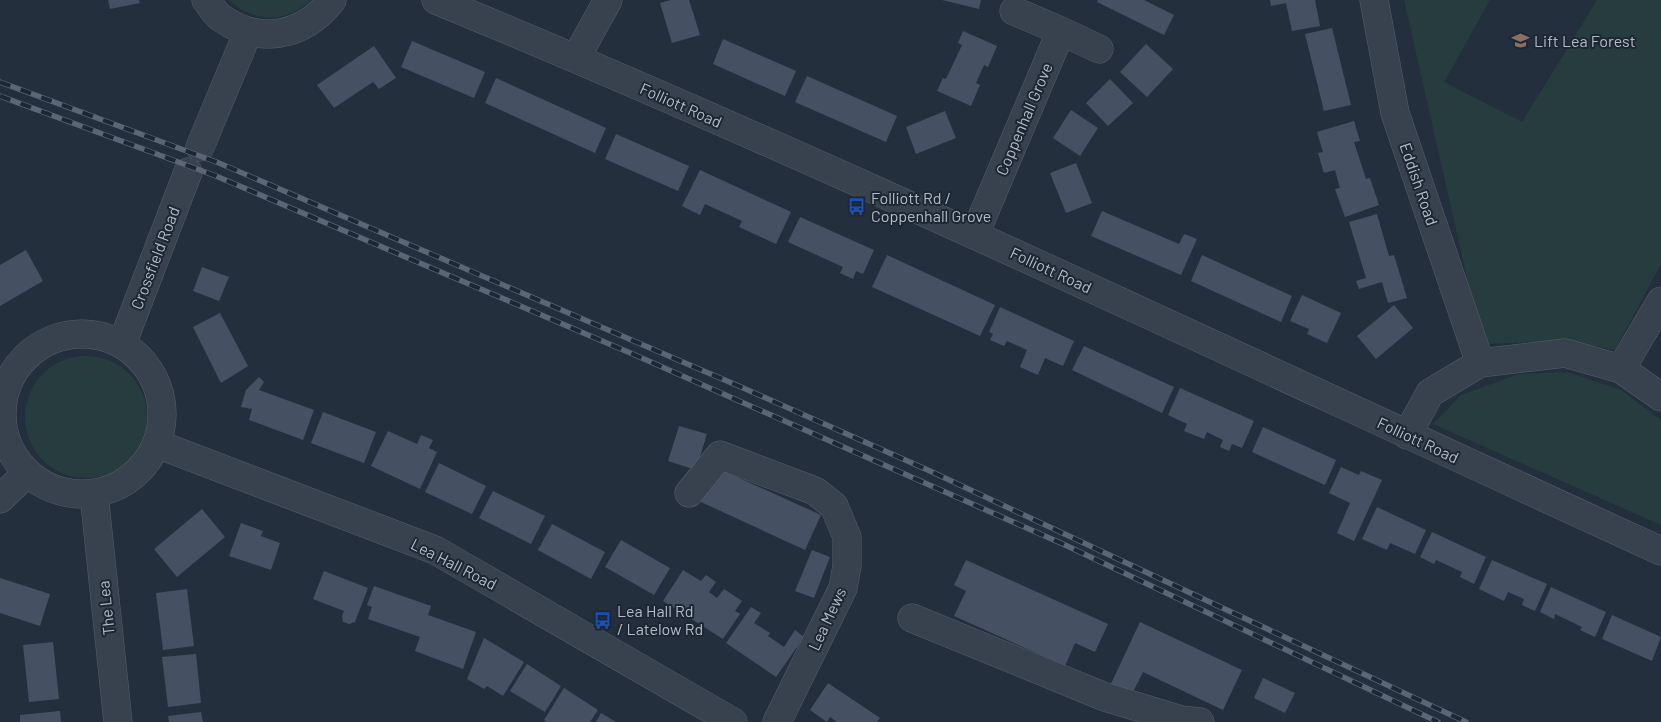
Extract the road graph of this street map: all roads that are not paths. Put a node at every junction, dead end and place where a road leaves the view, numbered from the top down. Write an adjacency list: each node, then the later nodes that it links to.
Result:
1 (206, 0): 8 (street)
2 (332, 0): 8 (street)
3 (436, 0): 10 (street, Folliott Road)
4 (608, 0): 10 (street)
5 (1374, 0): 16 (street, Eddish Road)
6 (1014, 11): 7 (street)
7 (1061, 30): 9 (street); 13 (street, Coppenhall Grove)
8 (248, 32): 11 (street)
9 (1099, 49)
10 (576, 58): 13 (street, Folliott Road)
11 (200, 147)
12 (188, 172): 15 (street, Crossfield Road)
13 (975, 234): 20 (street, Folliott Road)
14 (1661, 301): 17 (street)
15 (122, 344): 18 (street); 21 (street)
16 (1480, 363): 17 (street); 20 (street)
17 (1621, 369): 19 (street)
18 (3, 387): 22 (street)
19 (1661, 397)
20 (1407, 435): 26 (street, Folliott Road)
21 (157, 444): 24 (street); 29 (street, Lea Hall Road)
22 (27, 473): 24 (street); 25 (street)
23 (689, 493): 30 (street, Lea Mews)
24 (94, 494): 28 (street, The Lea)
25 (0, 499)
26 (1661, 551)
27 (912, 618): 31 (street)
28 (118, 722)
29 (733, 722)
30 (777, 722)
31 (1200, 722)

